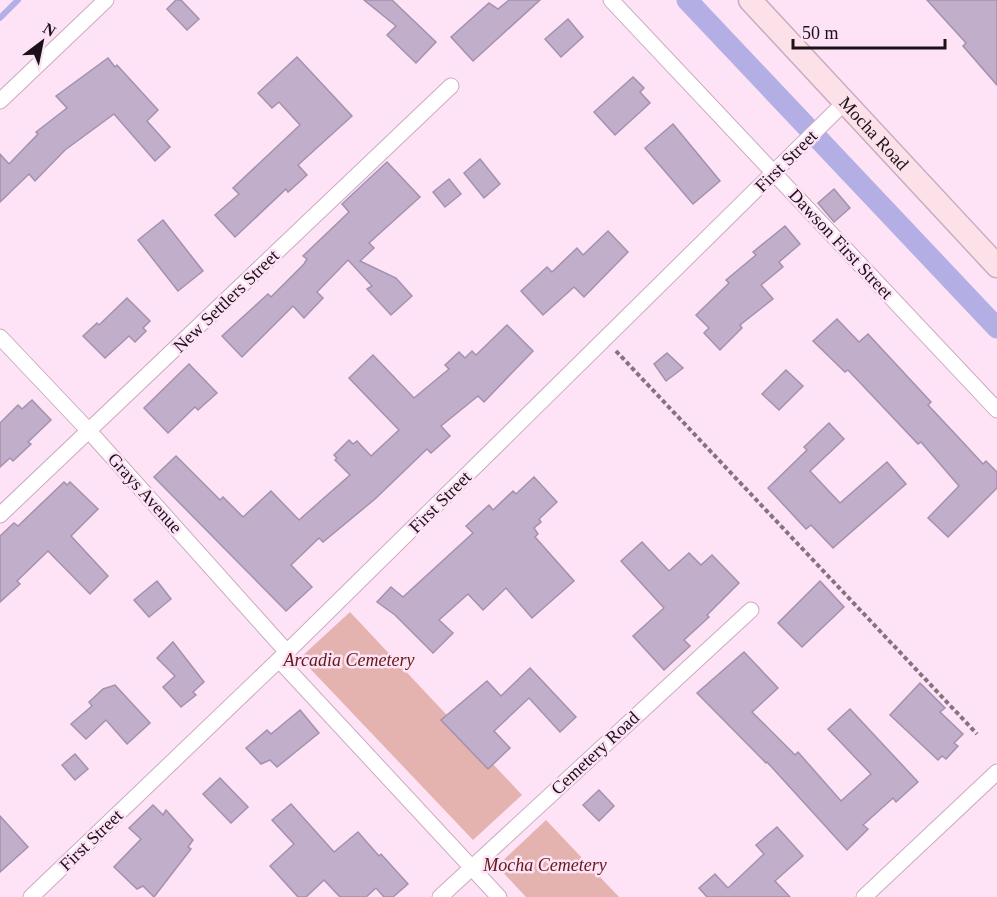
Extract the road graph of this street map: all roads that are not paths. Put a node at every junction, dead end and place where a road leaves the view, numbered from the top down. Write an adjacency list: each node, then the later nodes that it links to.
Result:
1 (106, 0): 5 (street)
2 (611, 0): 7 (street, Dawson First Street)
3 (750, 0): 6 (street, Mocha Road)
4 (451, 86): 11 (street, New Settlers Street)
5 (0, 101)
6 (845, 102): 7 (street, First Street); 8 (street, Mocha Road)
7 (774, 173): 10 (street, Dawson First Street); 14 (street, First Street)
8 (997, 266)
9 (0, 336): 11 (street, Grays Avenue)
10 (997, 410)
11 (89, 431): 12 (street, New Settlers Street); 14 (street, Grays Avenue)
12 (0, 514)
13 (751, 610): 16 (street, Cemetery Road)
14 (283, 656): 16 (street, Grays Avenue); 17 (street, First Street)
15 (997, 772): 20 (street)
16 (472, 867): 18 (street, Cemetery Road); 19 (street, Grays Avenue)
17 (31, 897)
18 (440, 897)
19 (499, 897)
20 (864, 897)

